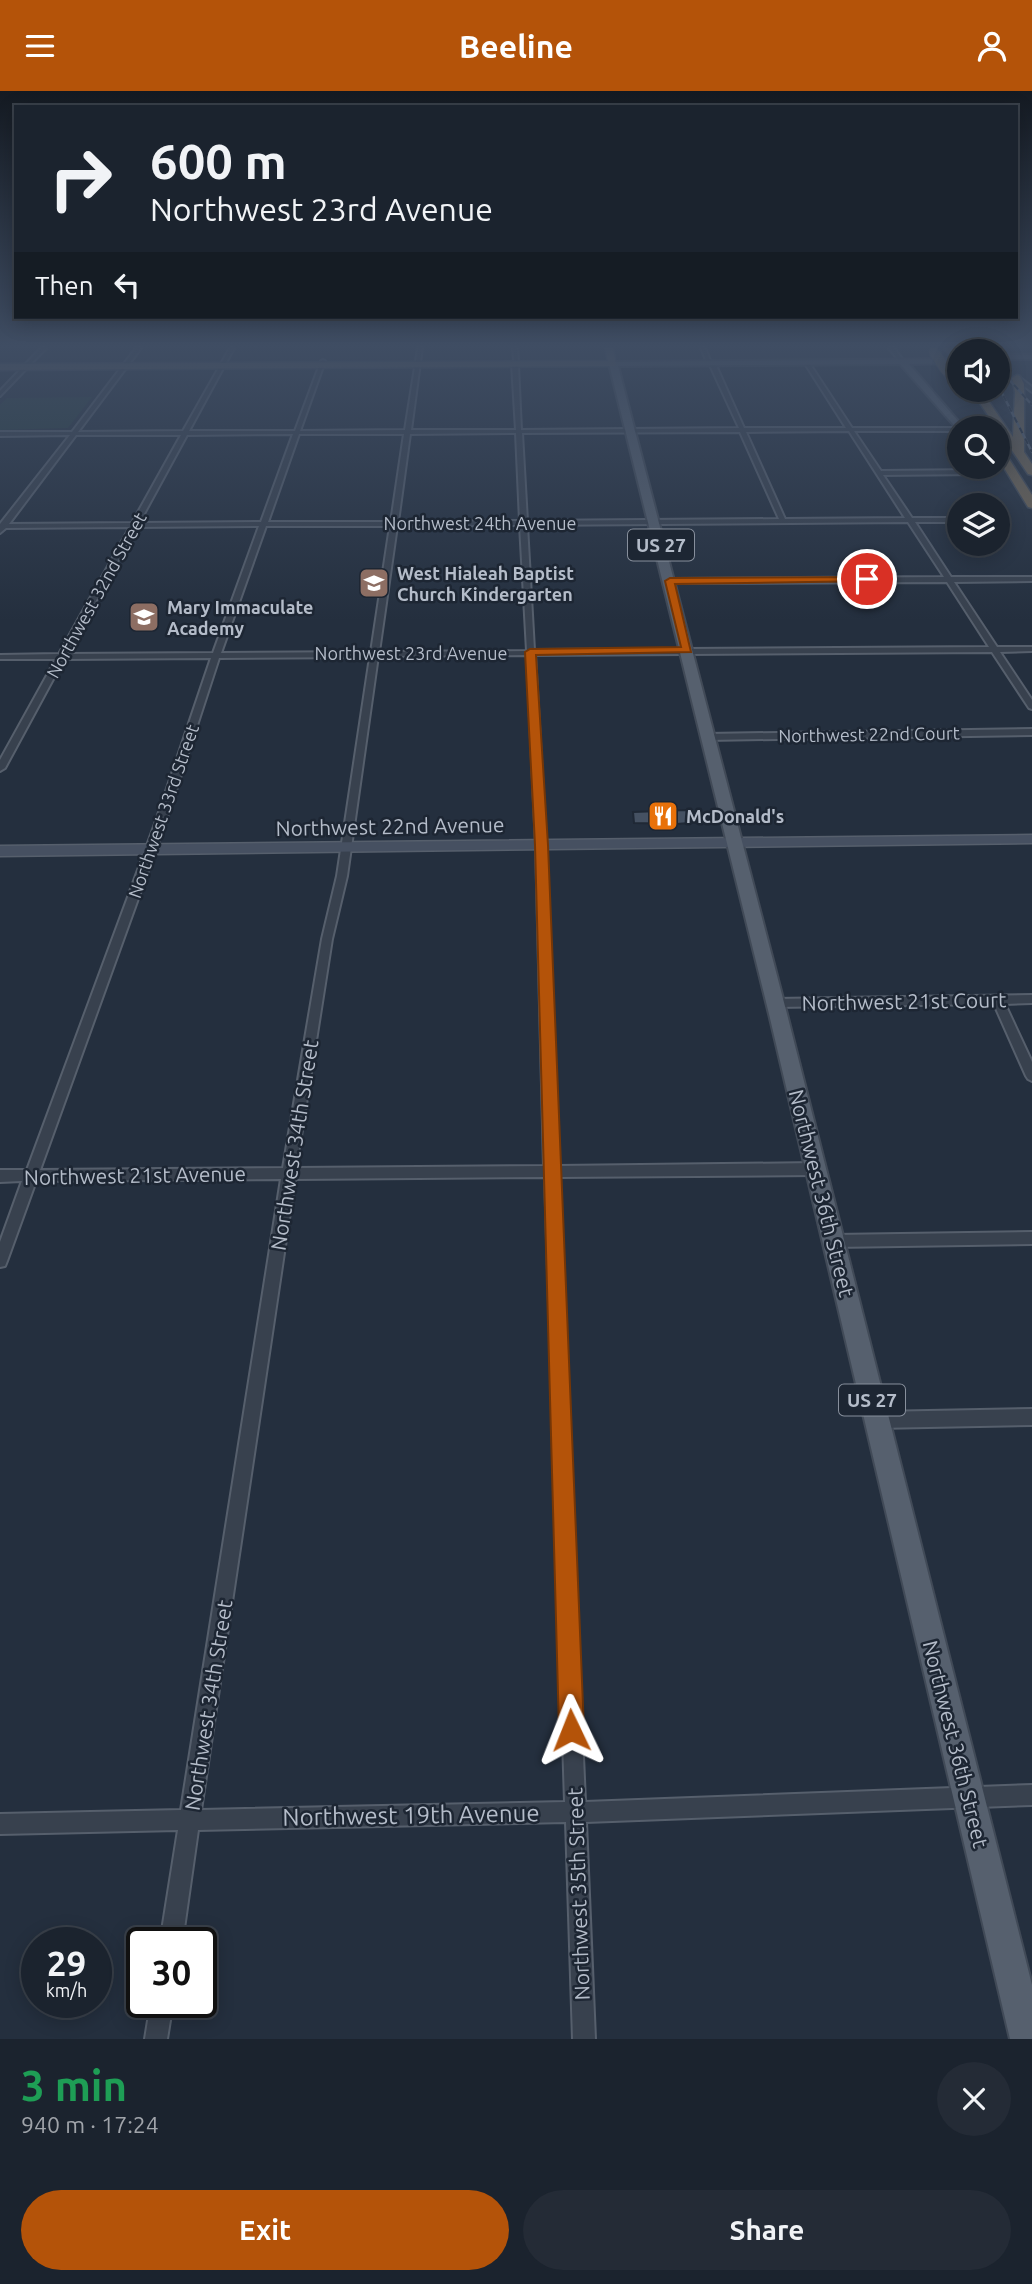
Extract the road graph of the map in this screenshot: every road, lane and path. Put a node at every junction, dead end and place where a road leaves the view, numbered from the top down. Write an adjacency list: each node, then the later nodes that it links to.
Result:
1 (69, 439): 26 (street)
2 (183, 439): 23 (street, Northwest 32nd Street)
3 (295, 439): 24 (street, Northwest 33rd Street)
4 (407, 439): 25 (street, Northwest 34th Street)
5 (519, 439): 22 (street, Northwest 35th Street)
6 (633, 439): 21 (main road, Northwest 36th Street / US 27)
7 (745, 439): 20 (street)
8 (857, 439): 13 (street)
9 (1010, 439): 11 (highway)
10 (1018, 439): 11 (highway)
11 (1020, 454): 15 (highway)
12 (1010, 470): 17 (highway)
13 (879, 473): 14 (street); 18 (street)
14 (947, 473)
15 (1032, 473)
16 (1006, 479): 17 (highway)
17 (1032, 506)
18 (909, 520): 19 (street, Northwest 24th Avenue); 20 (street, Northwest 24th Avenue); 27 (street)
19 (947, 520)
20 (783, 521): 21 (street, Northwest 24th Avenue)
21 (655, 522): 22 (street, Northwest 24th Avenue); 29 (main road, Northwest 36th Street / US 27)
22 (522, 523): 25 (street, Northwest 24th Avenue); 33 (street, Northwest 35th Street)
23 (135, 524): 24 (street, Northwest 24th Avenue); 26 (street, Northwest 24th Avenue); 37 (street, Northwest 32nd Street)
24 (264, 524): 25 (street, Northwest 24th Avenue); 35 (street, Northwest 33rd Street)
25 (394, 524): 34 (street, Northwest 34th Street)
26 (1, 528)
27 (949, 579): 28 (street); 29 (street); 30 (street)
28 (1032, 579)
29 (670, 581): 32 (main road, Northwest 36th Street / US 27)
30 (995, 649): 31 (street, Northwest 23rd Avenue); 32 (street, Northwest 23rd Avenue); 38 (street)
31 (1032, 649)
32 (687, 650): 33 (street, Northwest 23rd Avenue); 40 (main road, Northwest 36th Street / US 27)
33 (530, 652): 34 (street, Northwest 23rd Avenue); 46 (street, Northwest 35th Street)
34 (374, 653): 35 (street, Northwest 23rd Avenue); 47 (street, Northwest 34th Street)
35 (216, 655): 37 (street, Northwest 23rd Avenue); 48 (street, Northwest 33rd Street)
36 (0, 657): 37 (street, Northwest 23rd Avenue)
37 (61, 657): 42 (street, Northwest 32nd Street)
38 (1032, 706)
39 (1032, 732): 40 (street, Northwest 22nd Court)
40 (707, 737): 45 (main road, Northwest 36th Street / US 27)
41 (0, 745): 42 (street)
42 (13, 745): 43 (street, Northwest 32nd Street)
43 (0, 768)
44 (1032, 839): 45 (main road, Northwest 22nd Avenue)
45 (734, 843): 46 (main road, Northwest 22nd Avenue); 52 (main road, Northwest 36th Street / US 27)
46 (541, 845): 47 (main road, Northwest 22nd Avenue); 55 (street, Northwest 35th Street)
47 (346, 847): 48 (main road, Northwest 22nd Avenue); 56 (street, Northwest 34th Street)
48 (150, 850): 49 (main road, Northwest 22nd Avenue); 58 (street, Northwest 33rd Street)
49 (0, 851)
50 (1032, 999): 51 (street, Northwest 21st Court)
51 (998, 1000): 52 (street, Northwest 21st Court); 53 (street)
52 (775, 1003): 54 (main road, Northwest 36th Street / US 27)
53 (1032, 1076)
54 (816, 1169): 55 (street, Northwest 21st Avenue); 60 (main road, Northwest 36th Street / US 27)
55 (551, 1170): 56 (street, Northwest 21st Avenue); 66 (street, Northwest 35th Street)
56 (289, 1173): 58 (street, Northwest 21st Avenue); 67 (street, Northwest 34th Street)
57 (0, 1176): 58 (street, Northwest 21st Avenue)
58 (31, 1176): 61 (street, Northwest 33rd Street)
59 (1032, 1238): 60 (street)
60 (834, 1241): 63 (main road, Northwest 36th Street / US 27)
61 (0, 1261)
62 (1032, 1417): 63 (street)
63 (877, 1420): 65 (main road, Northwest 36th Street / US 27)
64 (1032, 1795): 65 (street, Northwest 19th Avenue)
65 (969, 1797): 66 (street, Northwest 19th Avenue); 73 (main road, Northwest 36th Street / US 27)
66 (575, 1812): 67 (street, Northwest 19th Avenue); 72 (street, Northwest 35th Street)
67 (191, 1820): 68 (street, Northwest 19th Avenue); 69 (street, Northwest 34th Street)
68 (0, 1824)
69 (174, 1927)
70 (159, 2018): 71 (street)
71 (156, 2039)
72 (584, 2039)
73 (1028, 2039)

